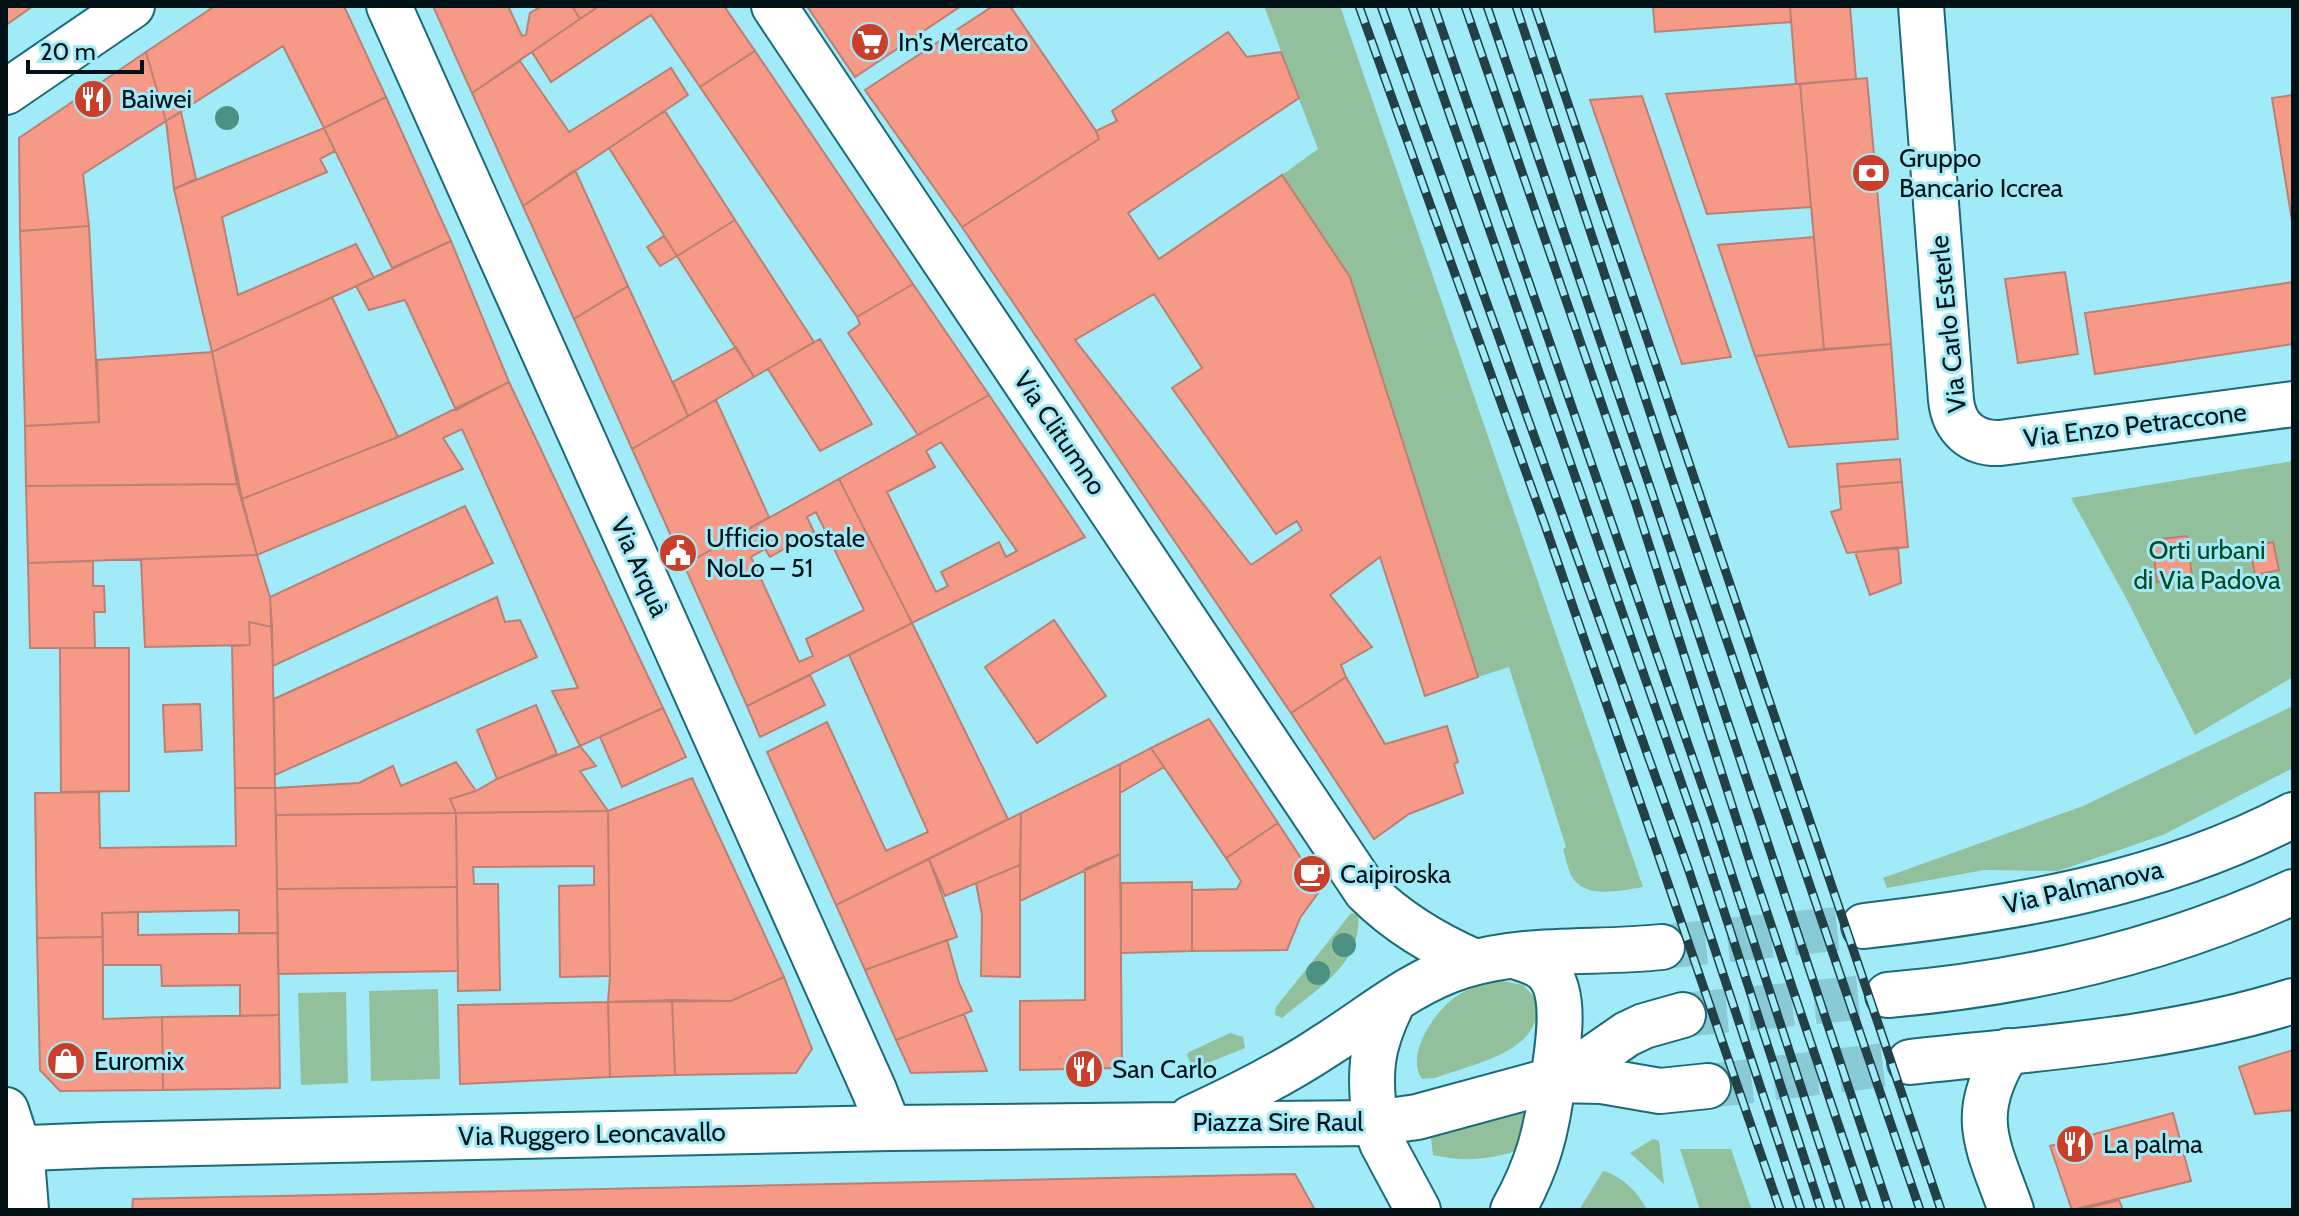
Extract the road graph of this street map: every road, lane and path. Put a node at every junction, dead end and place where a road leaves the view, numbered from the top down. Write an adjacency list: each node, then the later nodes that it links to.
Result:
1 (132, 6): 5 (street)
2 (389, 6): 24 (street, Via Arquà)
3 (774, 6): 9 (street, Via Clitumno)
4 (1921, 6): 7 (street, Via Carlo Esterle)
5 (6, 92)
6 (2293, 404): 7 (street, Via Enzo Petraccone)
7 (1978, 441)
8 (2293, 815): 11 (street, Via Palmanova)
9 (1345, 861): 13 (street, Piazza Sire Raul)
10 (2293, 892): 14 (street)
11 (1864, 926)
12 (1662, 947): 13 (street, Piazza Sire Raul)
13 (1495, 959): 16 (street, Piazza Sire Raul); 20 (street, Piazza Sire Raul)
14 (1888, 995)
15 (2293, 1001): 18 (street)
16 (1393, 1002): 22 (street, Piazza Sire Raul); 23 (street, Piazza Sire Raul)
17 (1683, 1015): 20 (street)
18 (2008, 1051): 19 (street); 29 (street)
19 (1910, 1062)
20 (1553, 1080): 21 (street); 22 (street, Piazza Sire Raul); 28 (street, Piazza Sire Raul)
21 (1708, 1086)
22 (1375, 1123): 23 (street, Piazza Sire Raul); 27 (street, Piazza Sire Raul)
23 (1180, 1124): 24 (street, Via Ruggero Leoncavallo)
24 (889, 1128): 25 (street, Via Ruggero Leoncavallo)
25 (10, 1138): 26 (street)
26 (26, 1210)
27 (1418, 1210)
28 (1513, 1210)
29 (2011, 1210)

